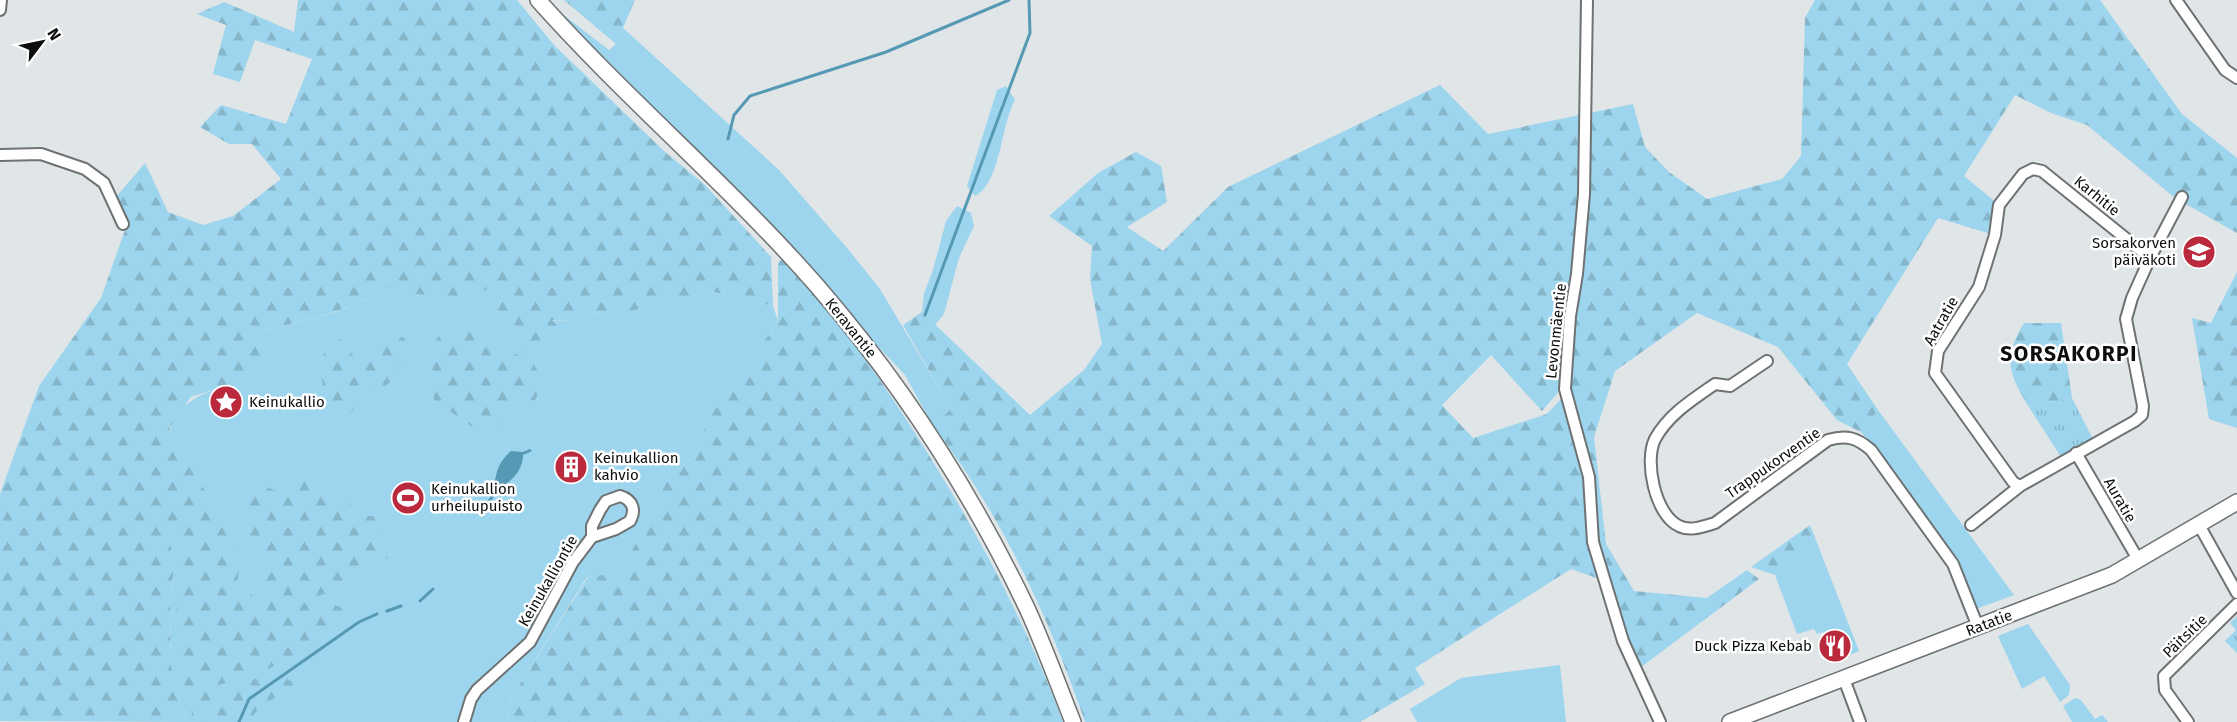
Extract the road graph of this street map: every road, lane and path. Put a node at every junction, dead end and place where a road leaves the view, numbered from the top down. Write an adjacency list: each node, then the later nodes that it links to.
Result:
1 (1, 0): 5 (street)
2 (538, 0): 25 (main road, Keravantie)
3 (1587, 0): 26 (street, Levonmäentie)
4 (2176, 0): 6 (street)
5 (0, 10)
6 (2237, 78)
7 (0, 155): 10 (street)
8 (2033, 169): 11 (street, Karhitie); 14 (street, Aatratie)
9 (2182, 197): 11 (street)
10 (123, 224)
11 (2150, 258): 13 (street)
12 (1767, 361): 22 (street, Trappukorventie)
13 (2076, 453): 14 (street); 19 (street, Auratie)
14 (2020, 486): 16 (street)
15 (2237, 502): 17 (main road, Ratatie)
16 (1971, 525)
17 (2199, 525): 19 (main road, Ratatie); 20 (street)
18 (592, 537): 24 (street, Keinukalliontie)
19 (2139, 561): 22 (main road, Ratatie)
20 (2237, 593)
21 (2237, 604): 29 (street, Päitsitie)
22 (1978, 627): 23 (main road, Ratatie)
23 (1844, 679): 27 (main road, Ratatie); 28 (street)
24 (464, 722)
25 (1073, 722)
26 (1660, 722)
27 (1730, 722)
28 (1860, 722)
29 (2188, 722)

